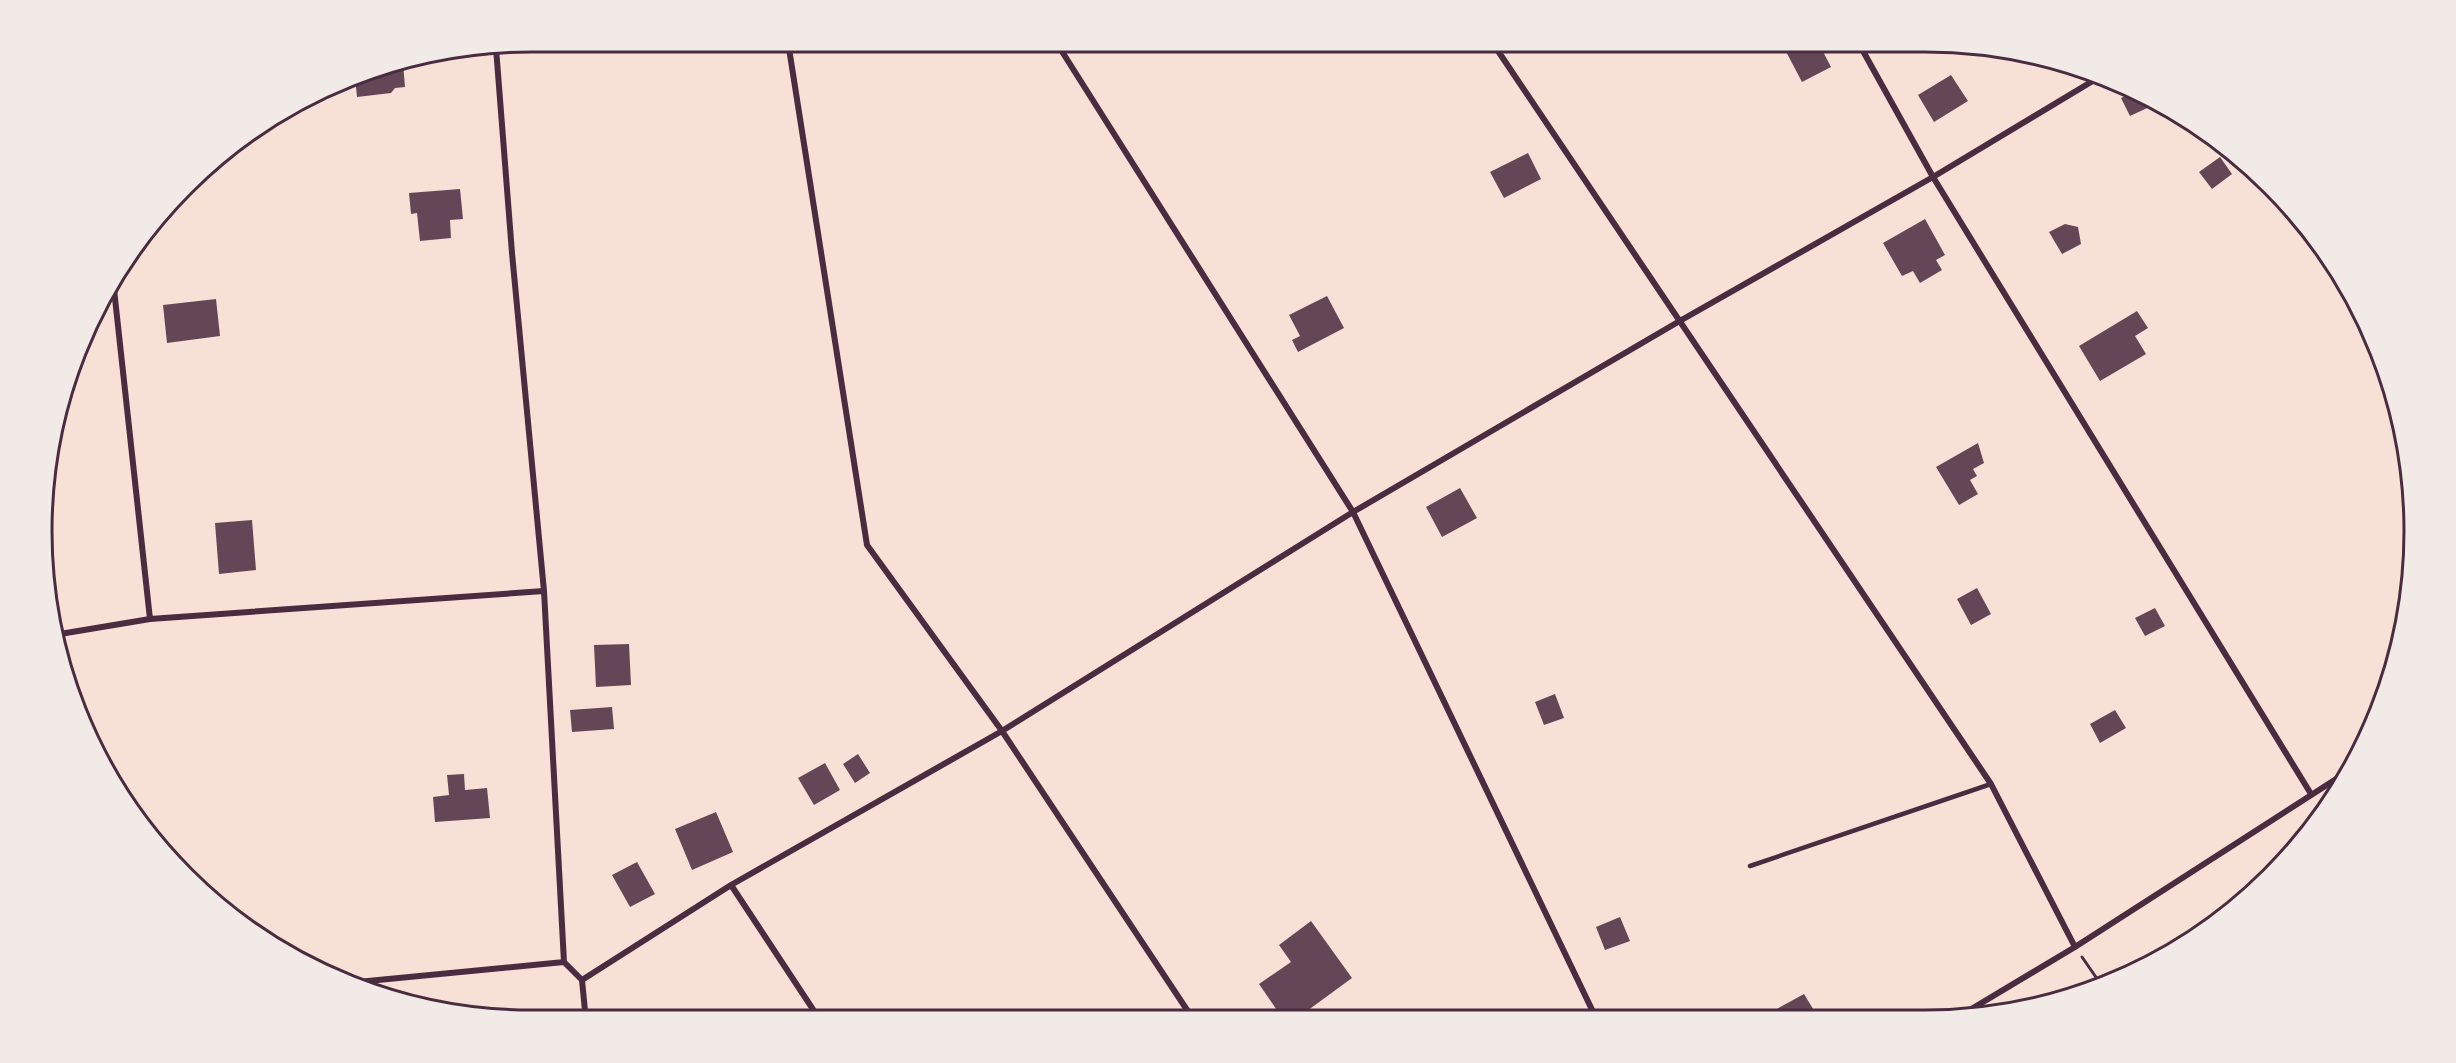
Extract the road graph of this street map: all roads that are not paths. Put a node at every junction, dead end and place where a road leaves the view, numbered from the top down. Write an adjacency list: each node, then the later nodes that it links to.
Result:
1 (790, 52): 14 (street)
2 (1062, 52): 10 (street)
3 (1499, 52): 9 (street)
4 (1864, 52): 7 (street)
5 (496, 54): 11 (street)
6 (2090, 82): 7 (street)
7 (1933, 177): 9 (street); 17 (street)
8 (115, 296): 12 (street)
9 (1678, 322): 10 (street); 16 (street)
10 (1353, 512): 14 (street); 28 (street)
11 (544, 591): 12 (street); 21 (street)
12 (150, 619): 13 (street)
13 (64, 633)
14 (1002, 731): 19 (street); 27 (street)
15 (2334, 780): 17 (street)
16 (1991, 784): 18 (lane); 20 (street)
17 (2311, 794): 20 (street)
18 (1750, 866)
19 (731, 885): 22 (street); 26 (street)
20 (2075, 947): 24 (street)
21 (564, 962): 22 (street); 23 (street)
22 (582, 980): 25 (street)
23 (367, 981)
24 (1974, 1007)
25 (585, 1010)
26 (813, 1010)
27 (1186, 1010)
28 (1592, 1010)

